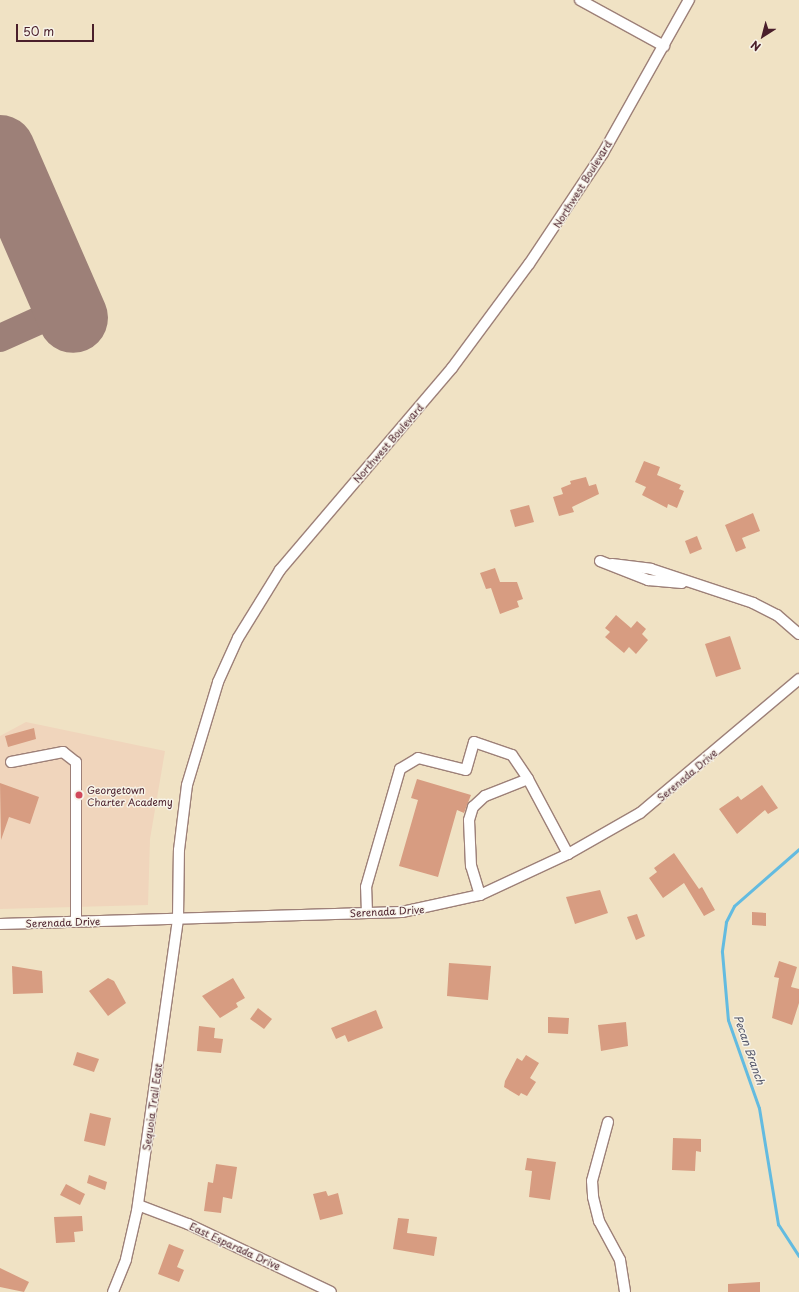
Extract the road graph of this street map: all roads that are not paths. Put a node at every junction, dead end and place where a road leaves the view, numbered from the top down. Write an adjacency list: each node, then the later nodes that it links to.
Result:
1 (580, 0): 3 (street)
2 (689, 0): 3 (street, Northwest Boulevard)
3 (664, 46): 12 (street, Northwest Boulevard)
4 (600, 561): 5 (street)
5 (799, 634)
6 (799, 680): 9 (street, Serenada Drive)
7 (10, 762): 13 (street)
8 (528, 779): 9 (street); 10 (street); 11 (street)
9 (568, 854): 10 (street, Serenada Drive)
10 (480, 895): 11 (street, Serenada Drive)
11 (366, 913): 12 (street, Serenada Drive)
12 (178, 918): 13 (street, Serenada Drive); 16 (street, Sequoia Trail East)
13 (76, 922): 14 (street, Serenada Drive)
14 (0, 924)
15 (608, 1122): 19 (street)
16 (138, 1205): 17 (street, Sequoia Trail East); 18 (street, East Esparada Drive)
17 (113, 1292)
18 (331, 1292)
19 (625, 1292)

